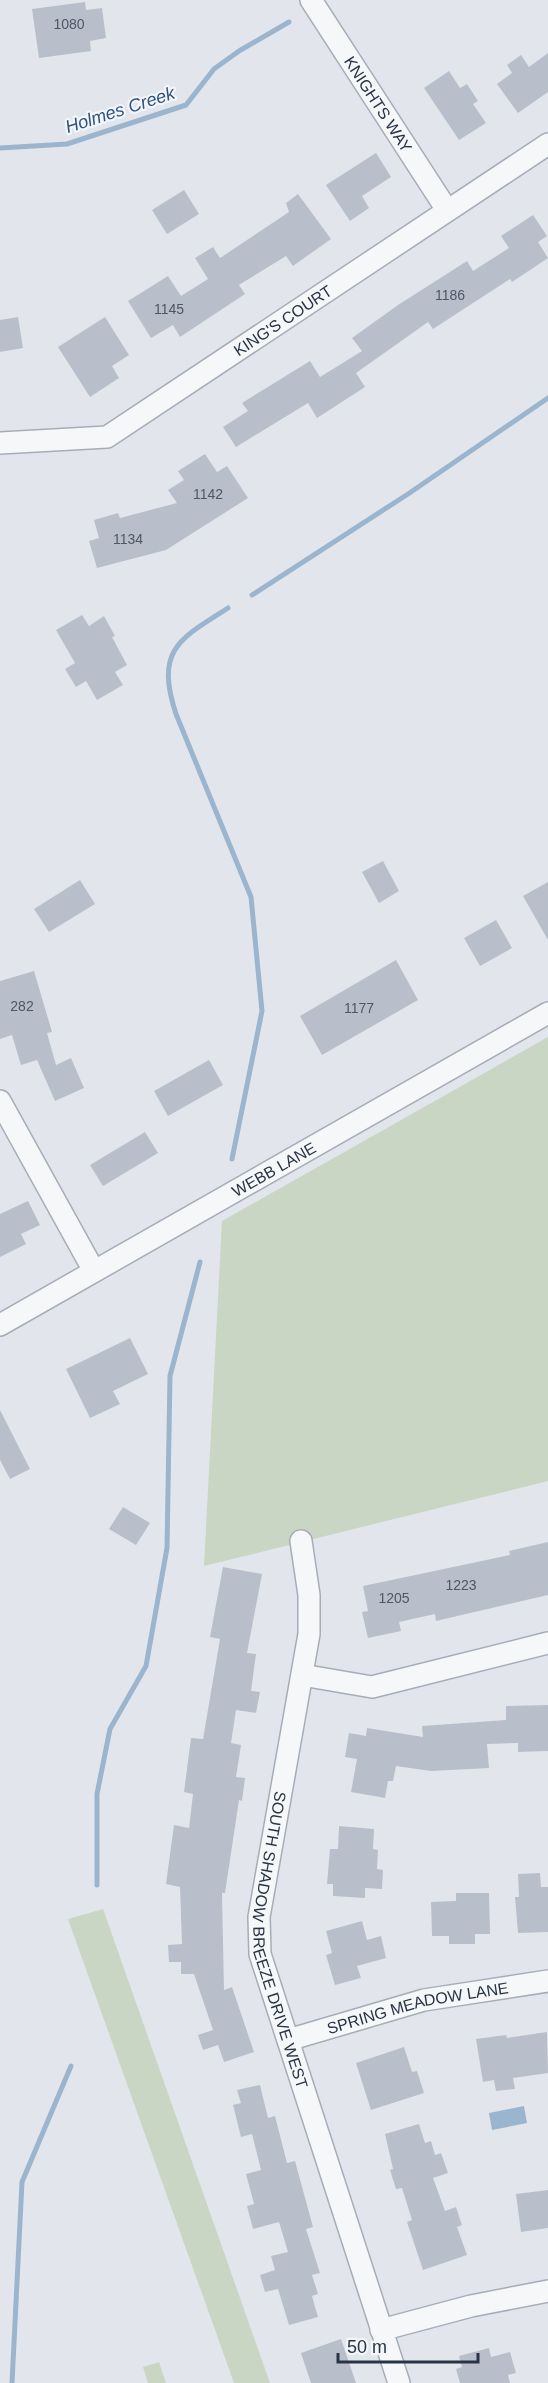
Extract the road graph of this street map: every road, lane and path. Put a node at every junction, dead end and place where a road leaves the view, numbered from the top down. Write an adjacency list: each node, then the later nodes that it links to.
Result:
1 (311, 0): 3 (street, KNIGHTS WAY)
2 (548, 144): 3 (street, KING'S COURT)
3 (447, 210): 4 (street, KING'S COURT)
4 (0, 443)
5 (548, 1013): 7 (street, WEBB LANE)
6 (0, 1101): 7 (street)
7 (94, 1271): 8 (street, WEBB LANE)
8 (0, 1325)
9 (301, 1541): 11 (street, SOUTH SHADOW BREEZE DRIVE WEST)
10 (548, 1643): 11 (street)
11 (302, 1675): 13 (street, SOUTH SHADOW BREEZE DRIVE WEST)
12 (548, 1981): 13 (street, SPRING MEADOW LANE)
13 (288, 2040): 15 (street, SOUTH SHADOW BREEZE DRIVE WEST)
14 (548, 2291): 15 (street)
15 (381, 2330): 16 (street, SOUTH SHADOW BREEZE DRIVE WEST)
16 (399, 2383)

